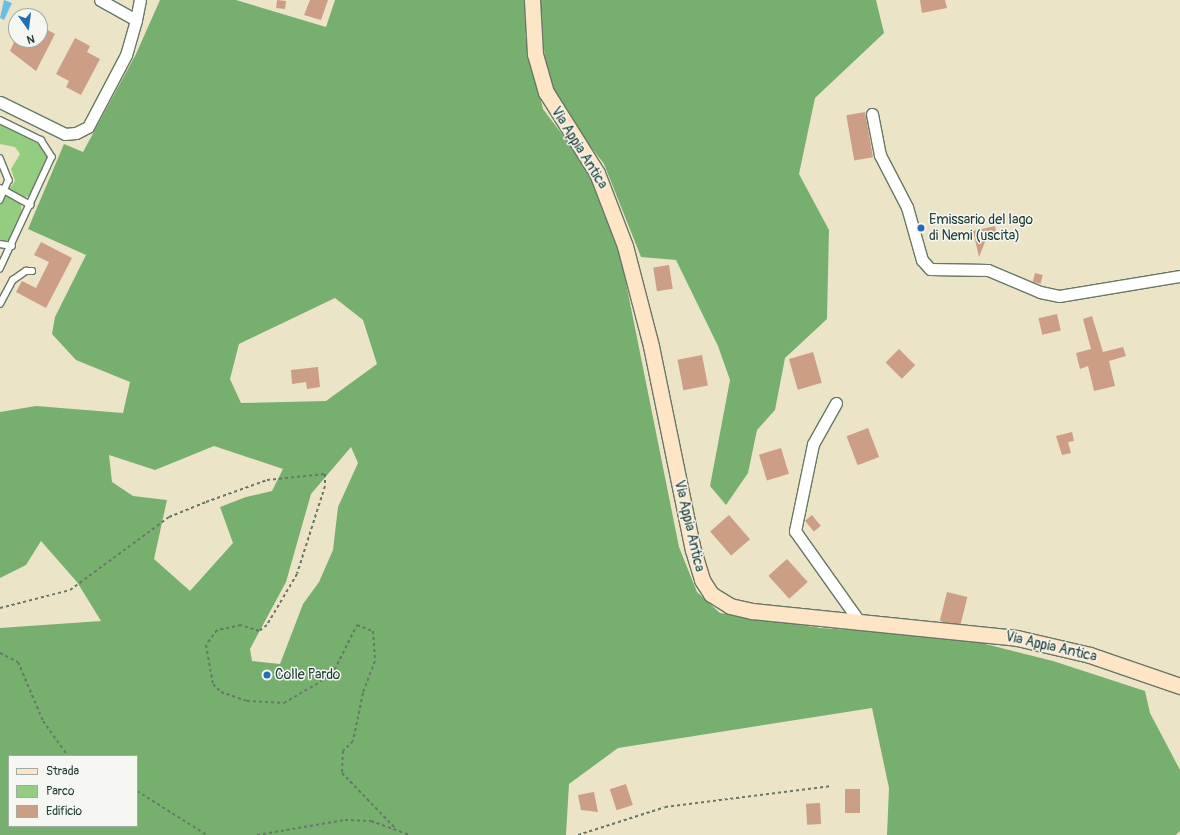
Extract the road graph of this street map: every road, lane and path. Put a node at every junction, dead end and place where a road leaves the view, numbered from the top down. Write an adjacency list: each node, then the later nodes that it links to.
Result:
1 (100, 0): 4 (street)
2 (140, 0): 4 (street)
3 (532, 0): 20 (street, Via Appia Antica)
4 (136, 20): 5 (street)
5 (0, 102)
6 (872, 114): 16 (street)
7 (0, 120): 11 (lane)
8 (0, 158): 9 (lane)
9 (2, 189): 10 (lane); 11 (lane)
10 (0, 200)
11 (31, 205): 13 (lane)
12 (0, 244): 13 (lane)
13 (12, 246): 14 (lane)
14 (0, 269)
15 (32, 271): 17 (lane)
16 (1180, 276)
17 (0, 304)
18 (836, 403): 20 (street)
19 (0, 608): 26 (path)
20 (861, 624): 22 (street, Via Appia Antica)
21 (0, 653): 23 (path)
22 (1180, 686)
23 (67, 755)
24 (832, 786): 30 (path)
25 (138, 792): 27 (path)
26 (396, 829): 28 (path); 29 (path)
27 (207, 835)
28 (257, 835)
29 (410, 835)
30 (578, 835)

